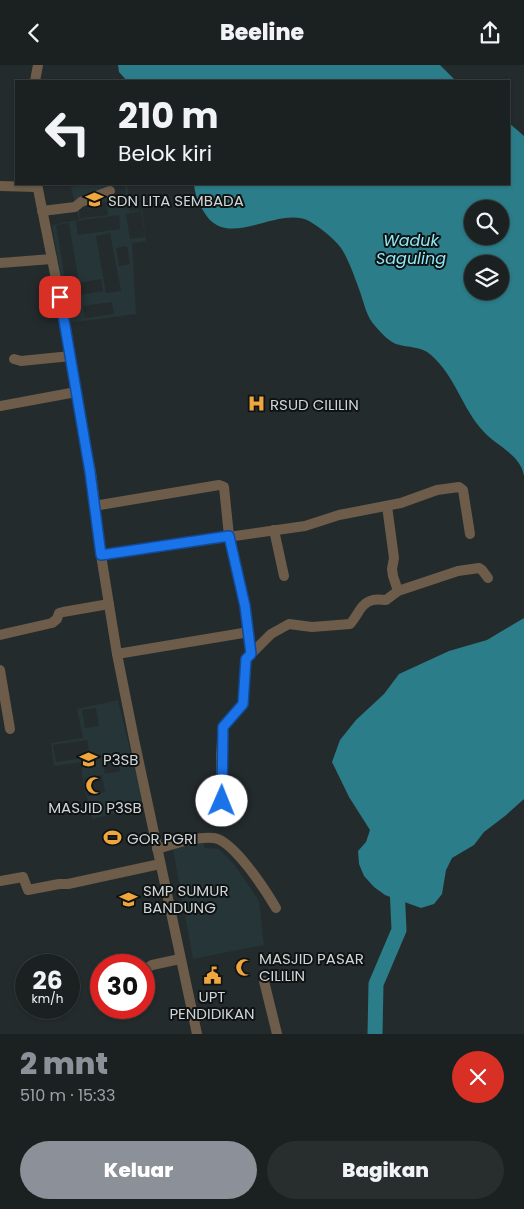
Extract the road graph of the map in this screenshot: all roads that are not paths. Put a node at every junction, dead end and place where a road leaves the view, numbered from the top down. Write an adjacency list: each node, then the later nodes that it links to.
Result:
1 (38, 65): 2 (street)
2 (34, 80)
3 (37, 185): 4 (street); 6 (street)
4 (0, 186)
5 (110, 191): 6 (street)
6 (42, 211): 7 (street)
7 (52, 259): 8 (street); 9 (street)
8 (0, 263)
9 (70, 356): 10 (street); 11 (street)
10 (14, 359)
11 (76, 392): 12 (street); 13 (street)
12 (0, 406)
13 (94, 506): 17 (street); 18 (street)
14 (387, 506): 15 (street); 16 (street); 21 (street)
15 (274, 530): 17 (street); 19 (street)
16 (470, 534)
17 (229, 536): 18 (street); 23 (street)
18 (101, 555): 22 (street)
19 (284, 576)
20 (488, 578): 21 (street)
21 (398, 591): 26 (street)
22 (109, 604): 24 (street); 25 (street)
23 (249, 632): 25 (street); 26 (street)
24 (0, 635)
25 (117, 654): 30 (street)
26 (251, 654): 29 (street)
27 (0, 670): 28 (street)
28 (10, 729)
29 (222, 801)
30 (157, 849): 31 (street); 33 (street)
31 (160, 864): 32 (street); 34 (street)
32 (0, 881)
33 (276, 908)
34 (180, 959): 35 (street); 37 (street)
35 (155, 964)
36 (264, 981): 38 (street)
37 (197, 1034)
38 (277, 1034)

